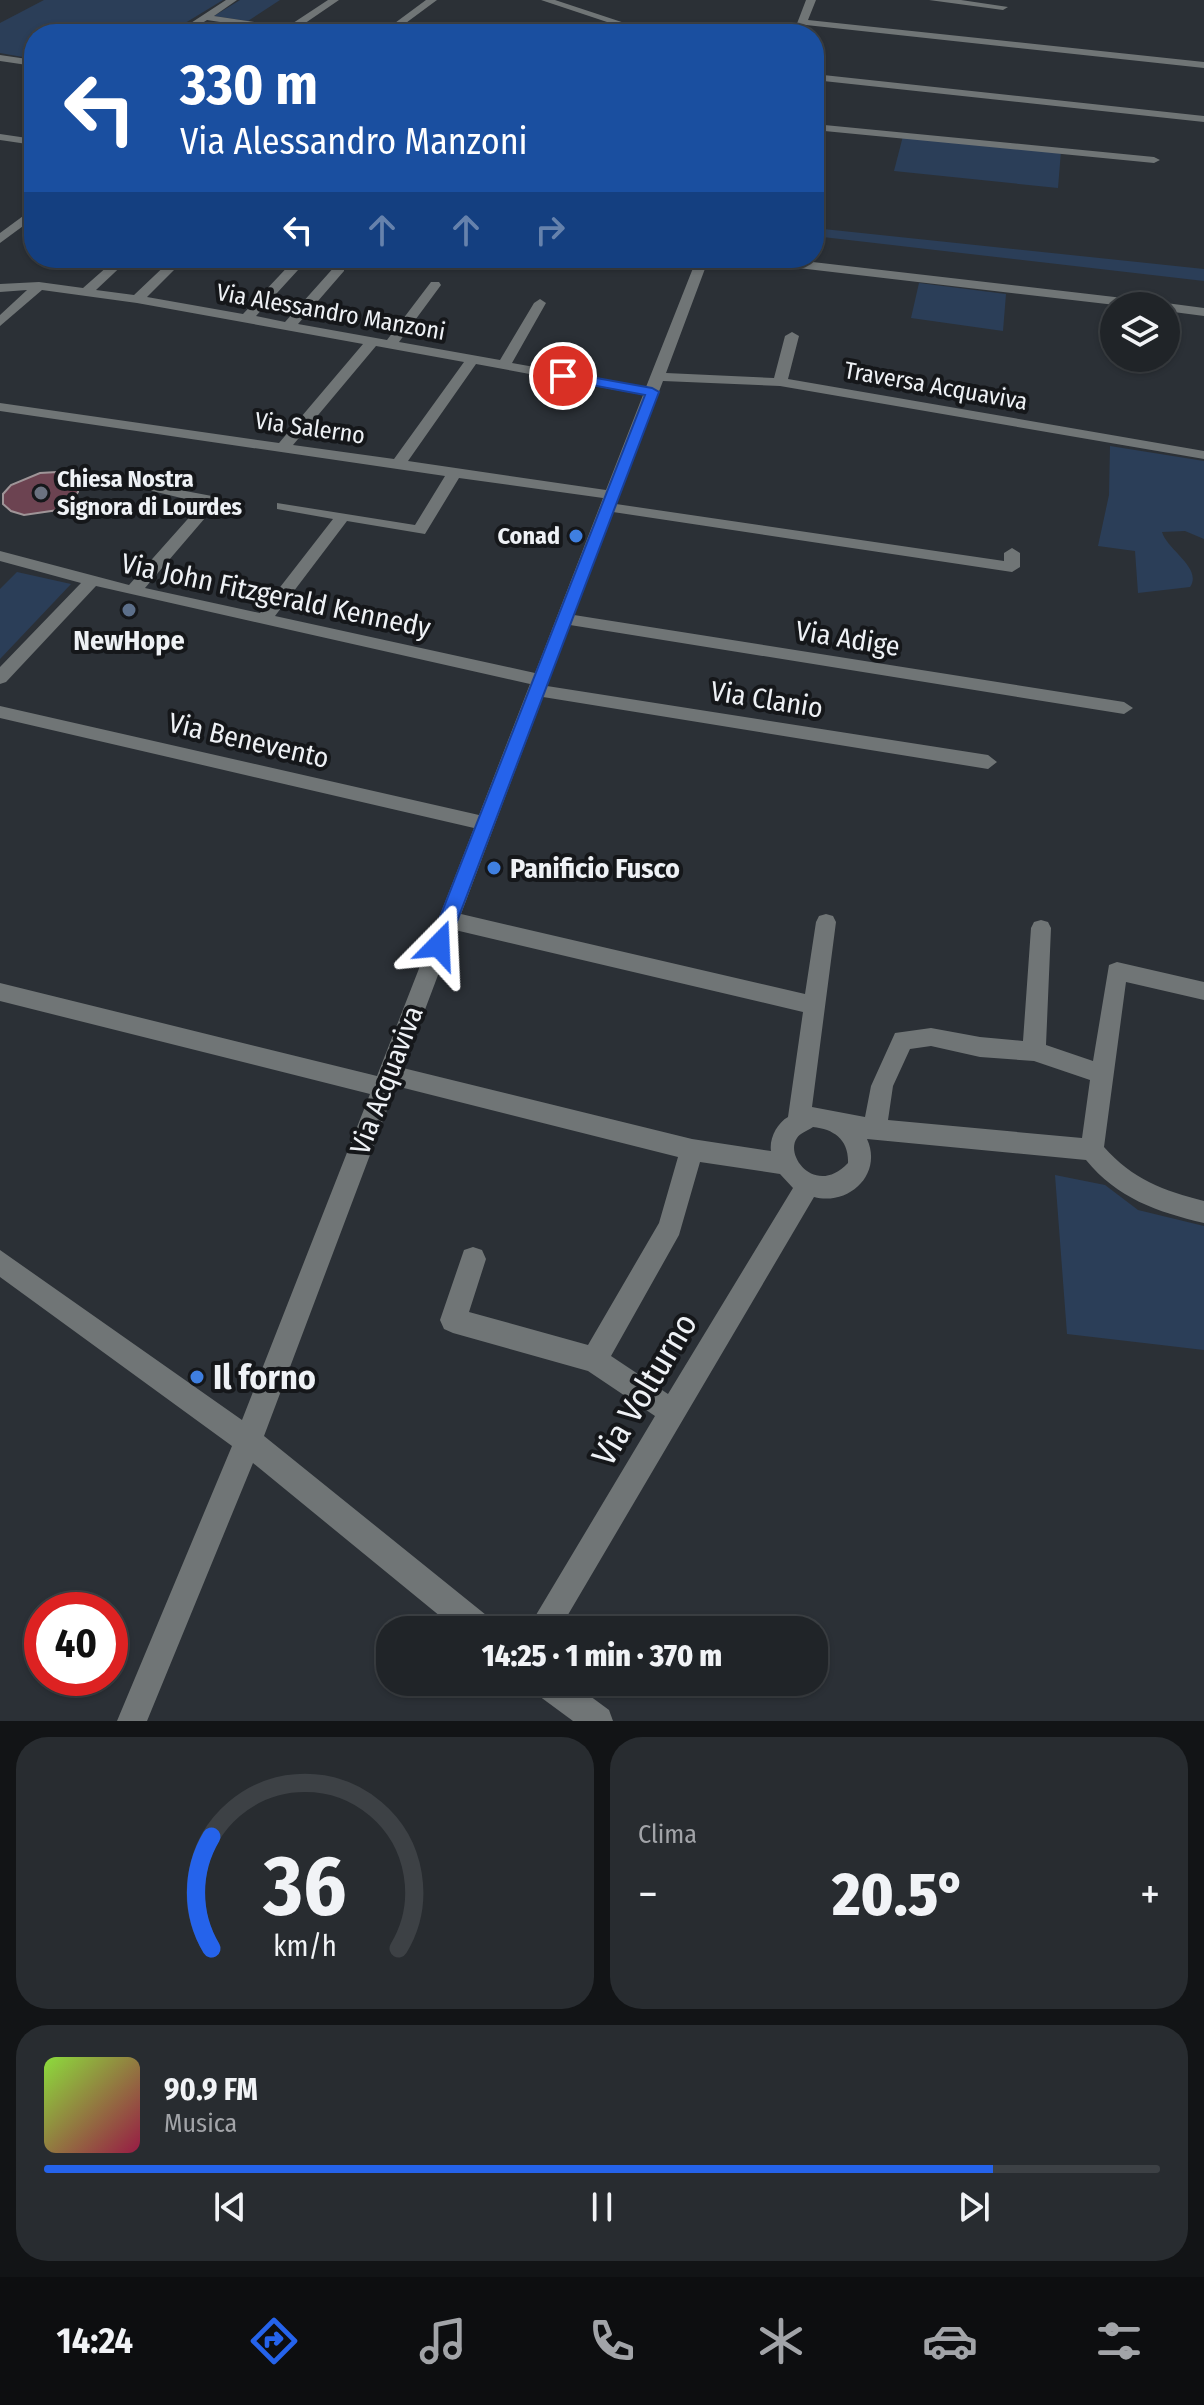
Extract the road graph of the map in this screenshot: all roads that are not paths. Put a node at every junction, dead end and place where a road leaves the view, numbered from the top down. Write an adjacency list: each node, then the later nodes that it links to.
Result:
1 (232, 0): 8 (street)
2 (334, 0): 13 (street)
3 (432, 0): 14 (street)
4 (546, 0): 15 (street)
5 (811, 0): 9 (street)
6 (932, 0): 7 (street); 10 (street)
7 (1003, 7)
8 (205, 17): 11 (street); 12 (street)
9 (803, 22): 10 (street)
10 (921, 23): 18 (street)
11 (194, 24)
12 (243, 24)
13 (298, 24)
14 (399, 24)
15 (622, 24)
16 (0, 58): 17 (street)
17 (24, 62)
18 (1204, 65)
19 (824, 78): 20 (street)
20 (1204, 119)
21 (824, 128): 24 (street)
22 (0, 137): 23 (street)
23 (24, 141)
24 (1154, 160)
25 (24, 220): 26 (street)
26 (0, 239)
27 (824, 267): 38 (street)
28 (113, 268): 36 (street)
29 (170, 268): 37 (street)
30 (294, 268): 42 (street)
31 (340, 268): 44 (street)
32 (696, 268): 51 (street, Via Acquaviva)
33 (435, 285): 47 (street)
34 (39, 286): 35 (street, Via Alessandro Manzoni); 36 (street, Via Alessandro Manzoni); 43 (street)
35 (0, 288)
36 (86, 292): 37 (street, Via Alessandro Manzoni)
37 (137, 299): 42 (street, Via Alessandro Manzoni)
38 (1100, 299)
39 (540, 303): 49 (street)
40 (1180, 309): 41 (street)
41 (1204, 312)
42 (246, 319): 44 (street, Via Alessandro Manzoni)
43 (0, 322)
44 (288, 327): 46 (street, Via Alessandro Manzoni)
45 (792, 336): 50 (street)
46 (371, 343): 47 (street, Via Alessandro Manzoni); 53 (street)
47 (389, 346): 48 (street, Via Alessandro Manzoni)
48 (473, 359): 49 (street, Via Alessandro Manzoni); 55 (street)
49 (504, 365): 51 (street, Via Alessandro Manzoni)
50 (780, 382): 51 (street, Traversa Acquaviva); 54 (street, Traversa Acquaviva)
51 (655, 384): 58 (street, Via Acquaviva)
52 (0, 407): 53 (street, Via Salerno)
53 (284, 446): 55 (street, Via Salerno)
54 (1204, 455)
55 (399, 463): 56 (street, Via Salerno)
56 (455, 472): 58 (street, Via Salerno); 60 (street)
57 (153, 487): 64 (street)
58 (610, 501): 61 (street, Via Salerno); 66 (street, Via Acquaviva)
59 (282, 506): 60 (street)
60 (343, 516): 65 (street)
61 (1012, 553)
62 (0, 556): 63 (street, Via John Fitzgerald Kennedy)
63 (92, 581): 64 (street, Via John Fitzgerald Kennedy); 67 (street)
64 (133, 591): 65 (street, Via John Fitzgerald Kennedy)
65 (264, 619): 68 (street, Via John Fitzgerald Kennedy)
66 (565, 619): 68 (street, Via Acquaviva); 69 (street, Via Adige)
67 (0, 678)
68 (539, 685): 71 (street, Via Clanio); 72 (street, Via Acquaviva)
69 (1124, 708)
70 (0, 712): 72 (street, Via Benevento)
71 (988, 762)
72 (486, 824): 73 (street, Via Acquaviva)
73 (449, 920): 78 (street); 81 (street, Via Acquaviva)
74 (826, 922): 78 (street)
75 (1041, 928): 79 (street)
76 (1204, 991): 80 (street)
77 (0, 992): 81 (street)
78 (814, 1005): 82 (street)
79 (1034, 1051): 80 (street); 84 (street)
80 (1103, 1074): 86 (street)
81 (386, 1080): 85 (street); 94 (street, Via Acquaviva)
82 (799, 1121): 83 (street); 87 (street)
83 (845, 1126): 84 (street); 88 (street)
84 (875, 1128): 86 (street)
85 (692, 1150): 87 (street); 92 (street)
86 (1092, 1150): 89 (street)
87 (785, 1164): 88 (street)
88 (808, 1185): 93 (street, Via Volturno)
89 (1204, 1212)
90 (473, 1259): 92 (street)
91 (0, 1262): 94 (street)
92 (594, 1360): 93 (street)
93 (672, 1412): 96 (street, Via Volturno)
94 (248, 1441): 95 (street); 98 (street, Via Acquaviva)
95 (463, 1616)
96 (550, 1616)
97 (565, 1696): 99 (street)
98 (132, 1721)
99 (598, 1721)

